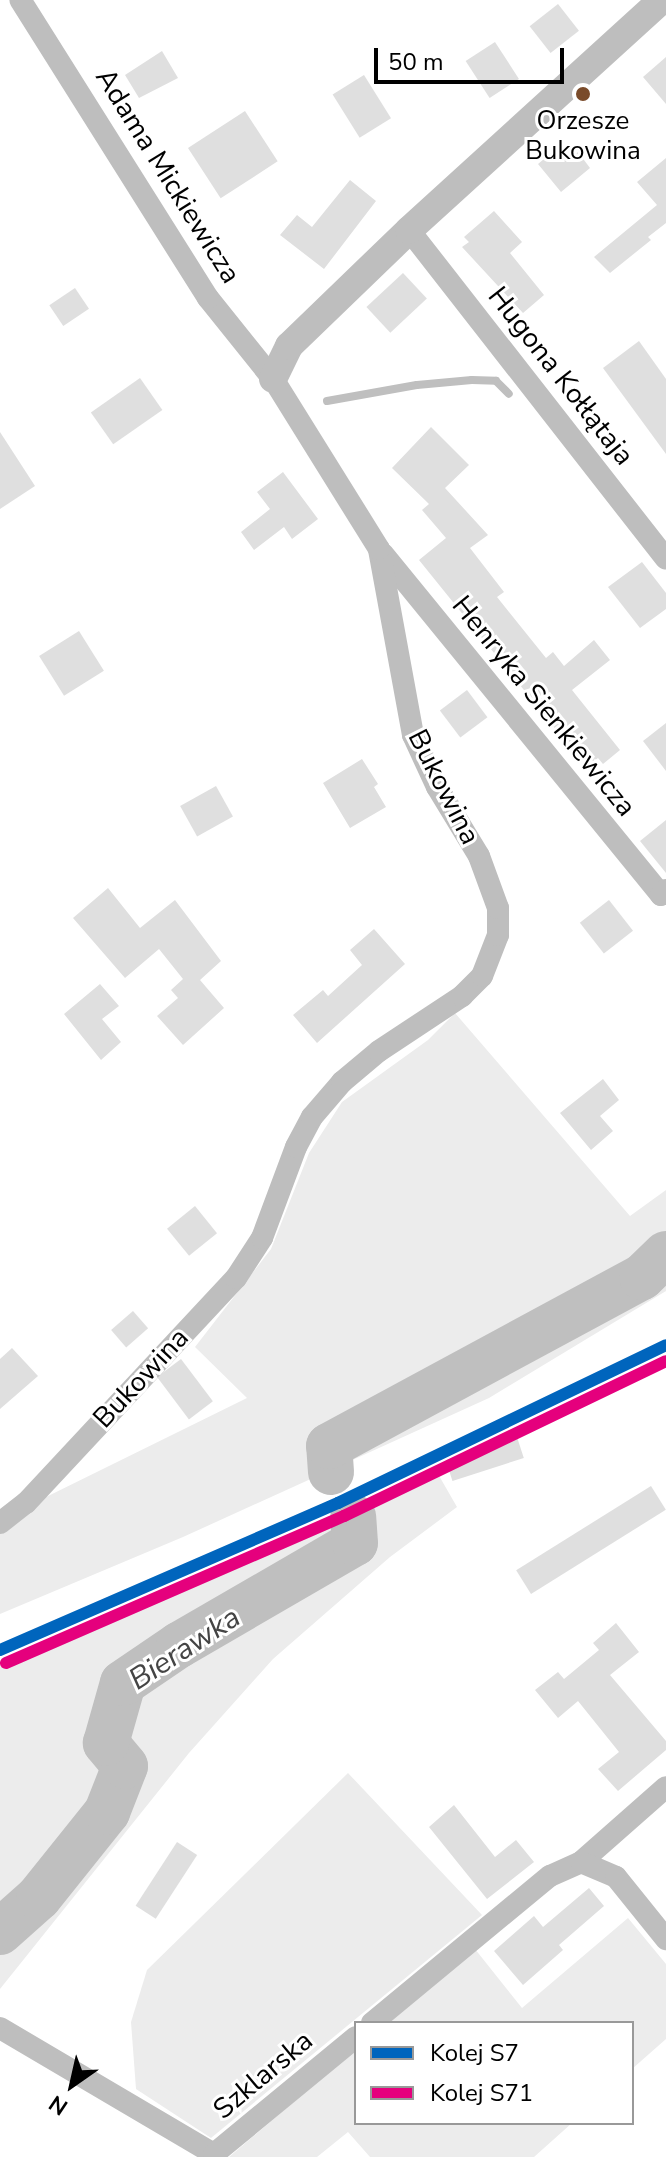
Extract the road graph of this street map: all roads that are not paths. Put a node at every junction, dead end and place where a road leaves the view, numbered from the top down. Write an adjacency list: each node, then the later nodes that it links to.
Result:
1 (20, 0): 4 (street, Adama Mickiewicza)
2 (662, 0): 3 (street)
3 (409, 230): 4 (street); 6 (street, Hugona Kołłątaja)
4 (273, 379): 5 (street, Bukowina)
5 (379, 549): 7 (street, Henryka Sienkiewicza); 8 (street, Bukowina)
6 (666, 559)
7 (666, 890)
8 (0, 1523)
9 (666, 1787): 10 (street)
10 (581, 1862): 11 (street); 12 (street)
11 (666, 1939)
12 (374, 2021)
13 (0, 2028): 14 (street, Szklarska)
14 (354, 2039)

